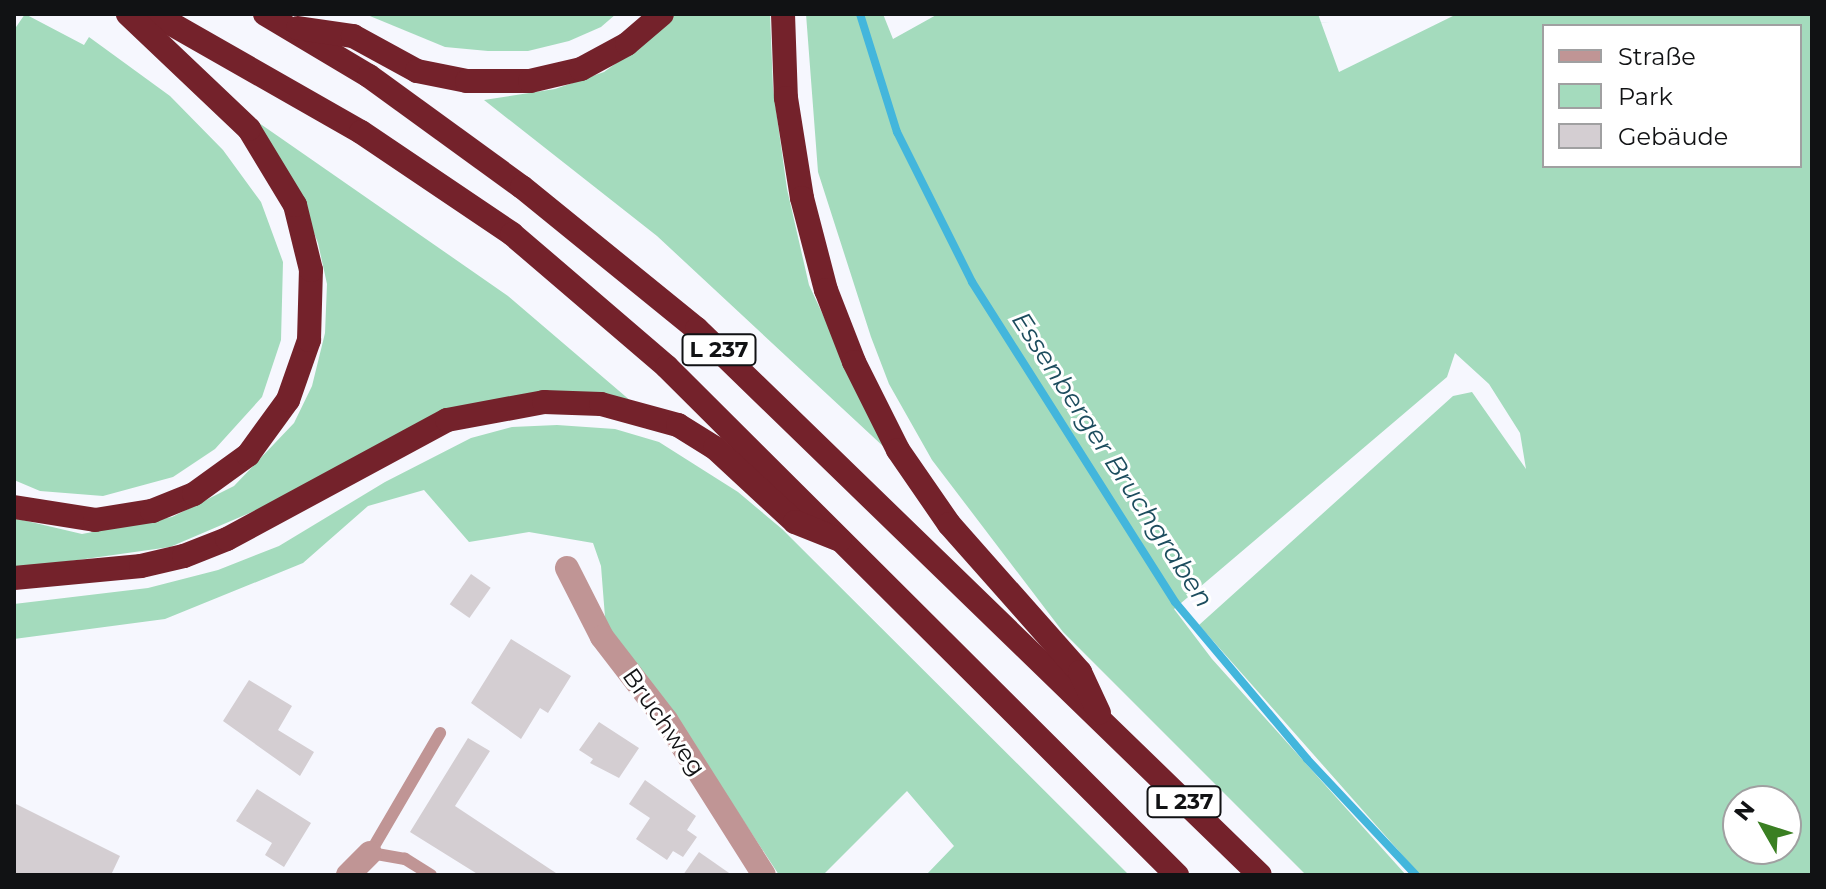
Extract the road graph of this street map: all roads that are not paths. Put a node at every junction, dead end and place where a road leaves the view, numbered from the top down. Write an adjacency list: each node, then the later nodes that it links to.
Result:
1 (128, 14): 6 (highway)
2 (154, 14): 7 (highway, L 237)
3 (662, 14): 5 (highway)
4 (783, 14): 10 (highway)
5 (275, 20): 10 (highway, L 237)
6 (14, 507)
7 (848, 543): 9 (highway); 16 (highway, L 237)
8 (567, 568): 15 (street, Bruchweg)
9 (14, 578)
10 (1107, 729): 17 (highway, L 237)
11 (440, 733): 12 (lane)
12 (370, 853): 13 (street); 14 (lane)
13 (348, 875)
14 (431, 875)
15 (764, 875)
16 (1177, 875)
17 (1260, 875)

